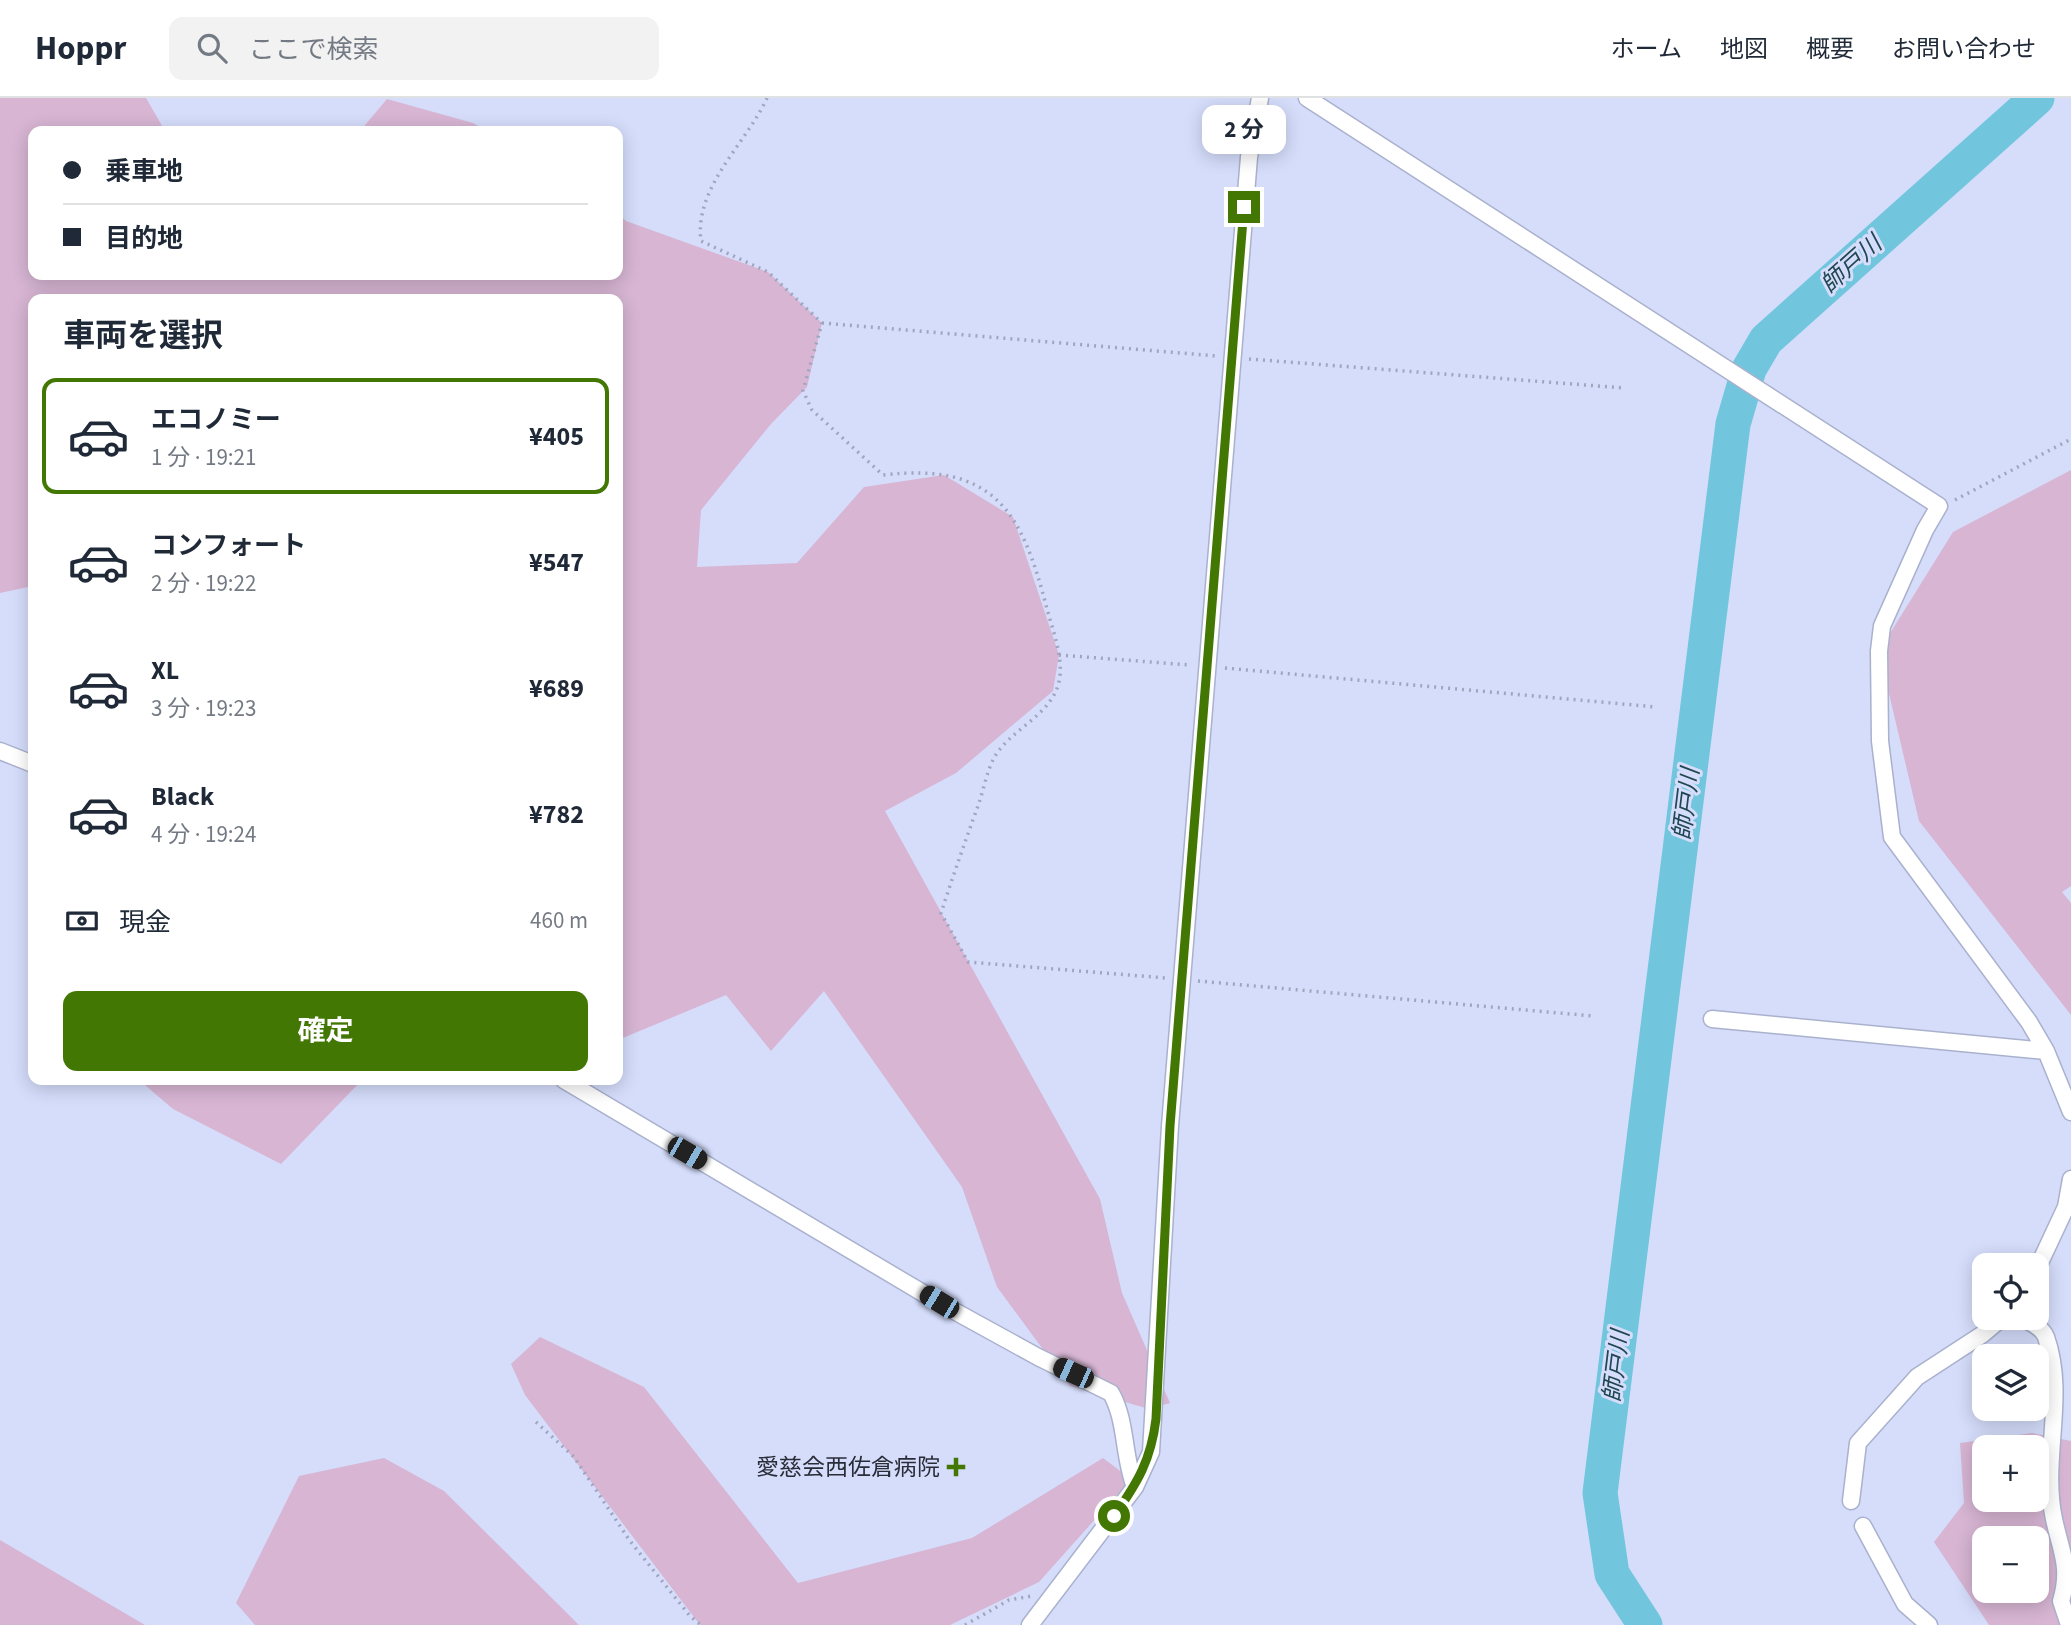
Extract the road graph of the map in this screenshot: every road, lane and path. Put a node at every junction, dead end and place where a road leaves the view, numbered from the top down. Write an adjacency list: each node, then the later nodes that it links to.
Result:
1 (767, 98): 6 (path)
2 (1260, 98): 7 (street)
3 (1307, 98): 5 (street)
4 (2071, 439): 5 (path)
5 (1939, 506): 14 (street)
6 (1059, 655): 7 (path); 11 (path)
7 (1205, 666): 8 (path); 11 (street)
8 (1656, 706)
9 (0, 751): 10 (street)
10 (28, 762)
11 (1181, 979): 12 (path); 22 (street)
12 (1593, 1016)
13 (1712, 1019): 14 (street)
14 (2046, 1051): 16 (street)
15 (572, 1085): 22 (street)
16 (2071, 1112)
17 (2071, 1179): 18 (street)
18 (2045, 1253)
19 (1988, 1330): 23 (street)
20 (2041, 1330): 30 (street)
21 (537, 1422): 26 (path)
22 (1135, 1487): 25 (street)
23 (1851, 1502)
24 (1863, 1526): 29 (street)
25 (1048, 1598): 27 (path); 28 (street)
26 (701, 1625)
27 (965, 1625)
28 (1030, 1625)
29 (1929, 1625)
30 (2069, 1625)

